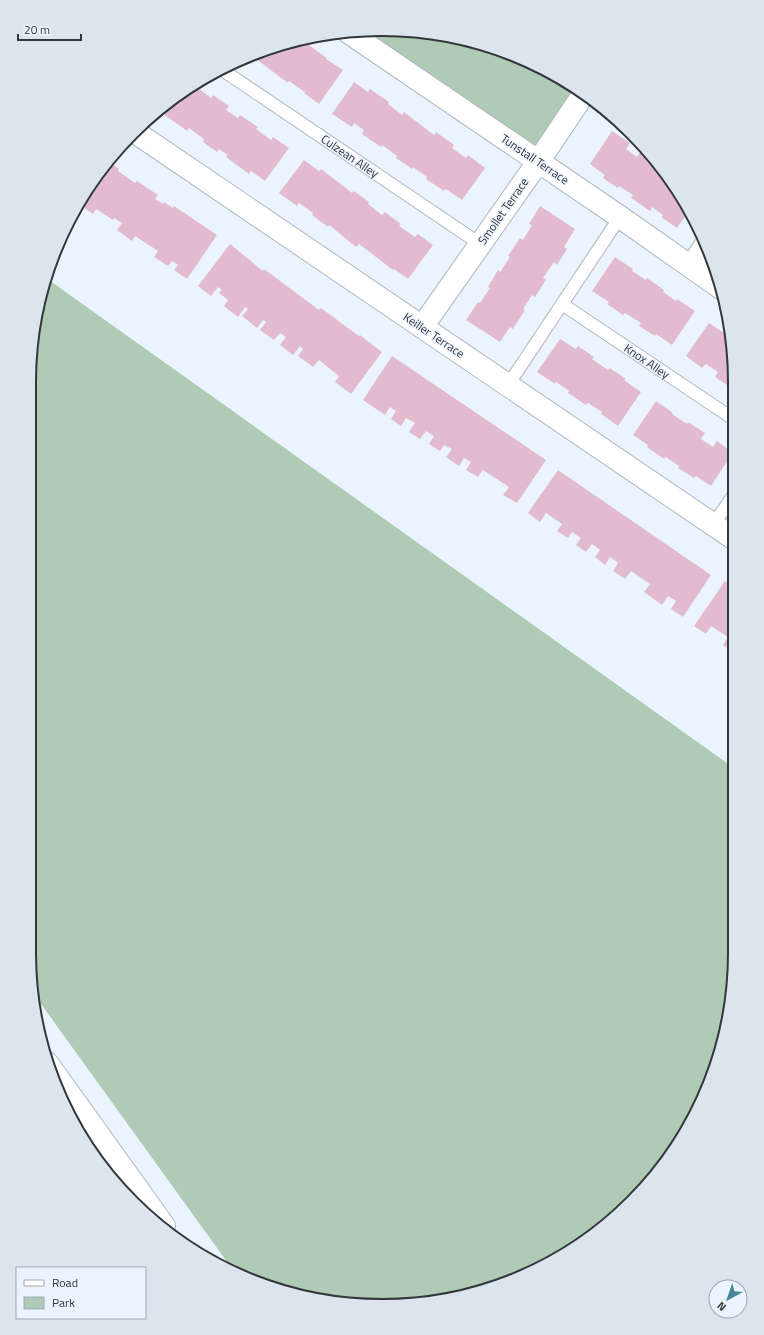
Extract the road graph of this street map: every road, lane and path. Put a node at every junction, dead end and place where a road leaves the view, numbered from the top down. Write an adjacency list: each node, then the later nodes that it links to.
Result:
1 (356, 37): 5 (street, Tunstall Terrace)
2 (227, 73): 7 (lane, Culzean Alley)
3 (581, 99): 5 (street, Smollet Terrace)
4 (139, 135): 12 (street, Keiller Terrace)
5 (538, 162): 6 (street, Tunstall Terrace); 7 (street, Smollet Terrace)
6 (620, 217): 9 (street, Tunstall Terrace); 11 (lane)
7 (480, 244): 12 (street, Smollet Terrace)
8 (702, 250): 9 (street)
9 (691, 267): 10 (street, Tunstall Terrace)
10 (713, 283)
11 (562, 304): 13 (lane); 14 (lane, Knox Alley)
12 (422, 327): 13 (street, Keiller Terrace)
13 (508, 385): 16 (street, Keiller Terrace)
14 (728, 415)
15 (728, 504): 16 (lane)
16 (714, 525): 17 (street, Keiller Terrace)
17 (728, 535)
18 (61, 1083): 19 (street)
19 (156, 1215)

